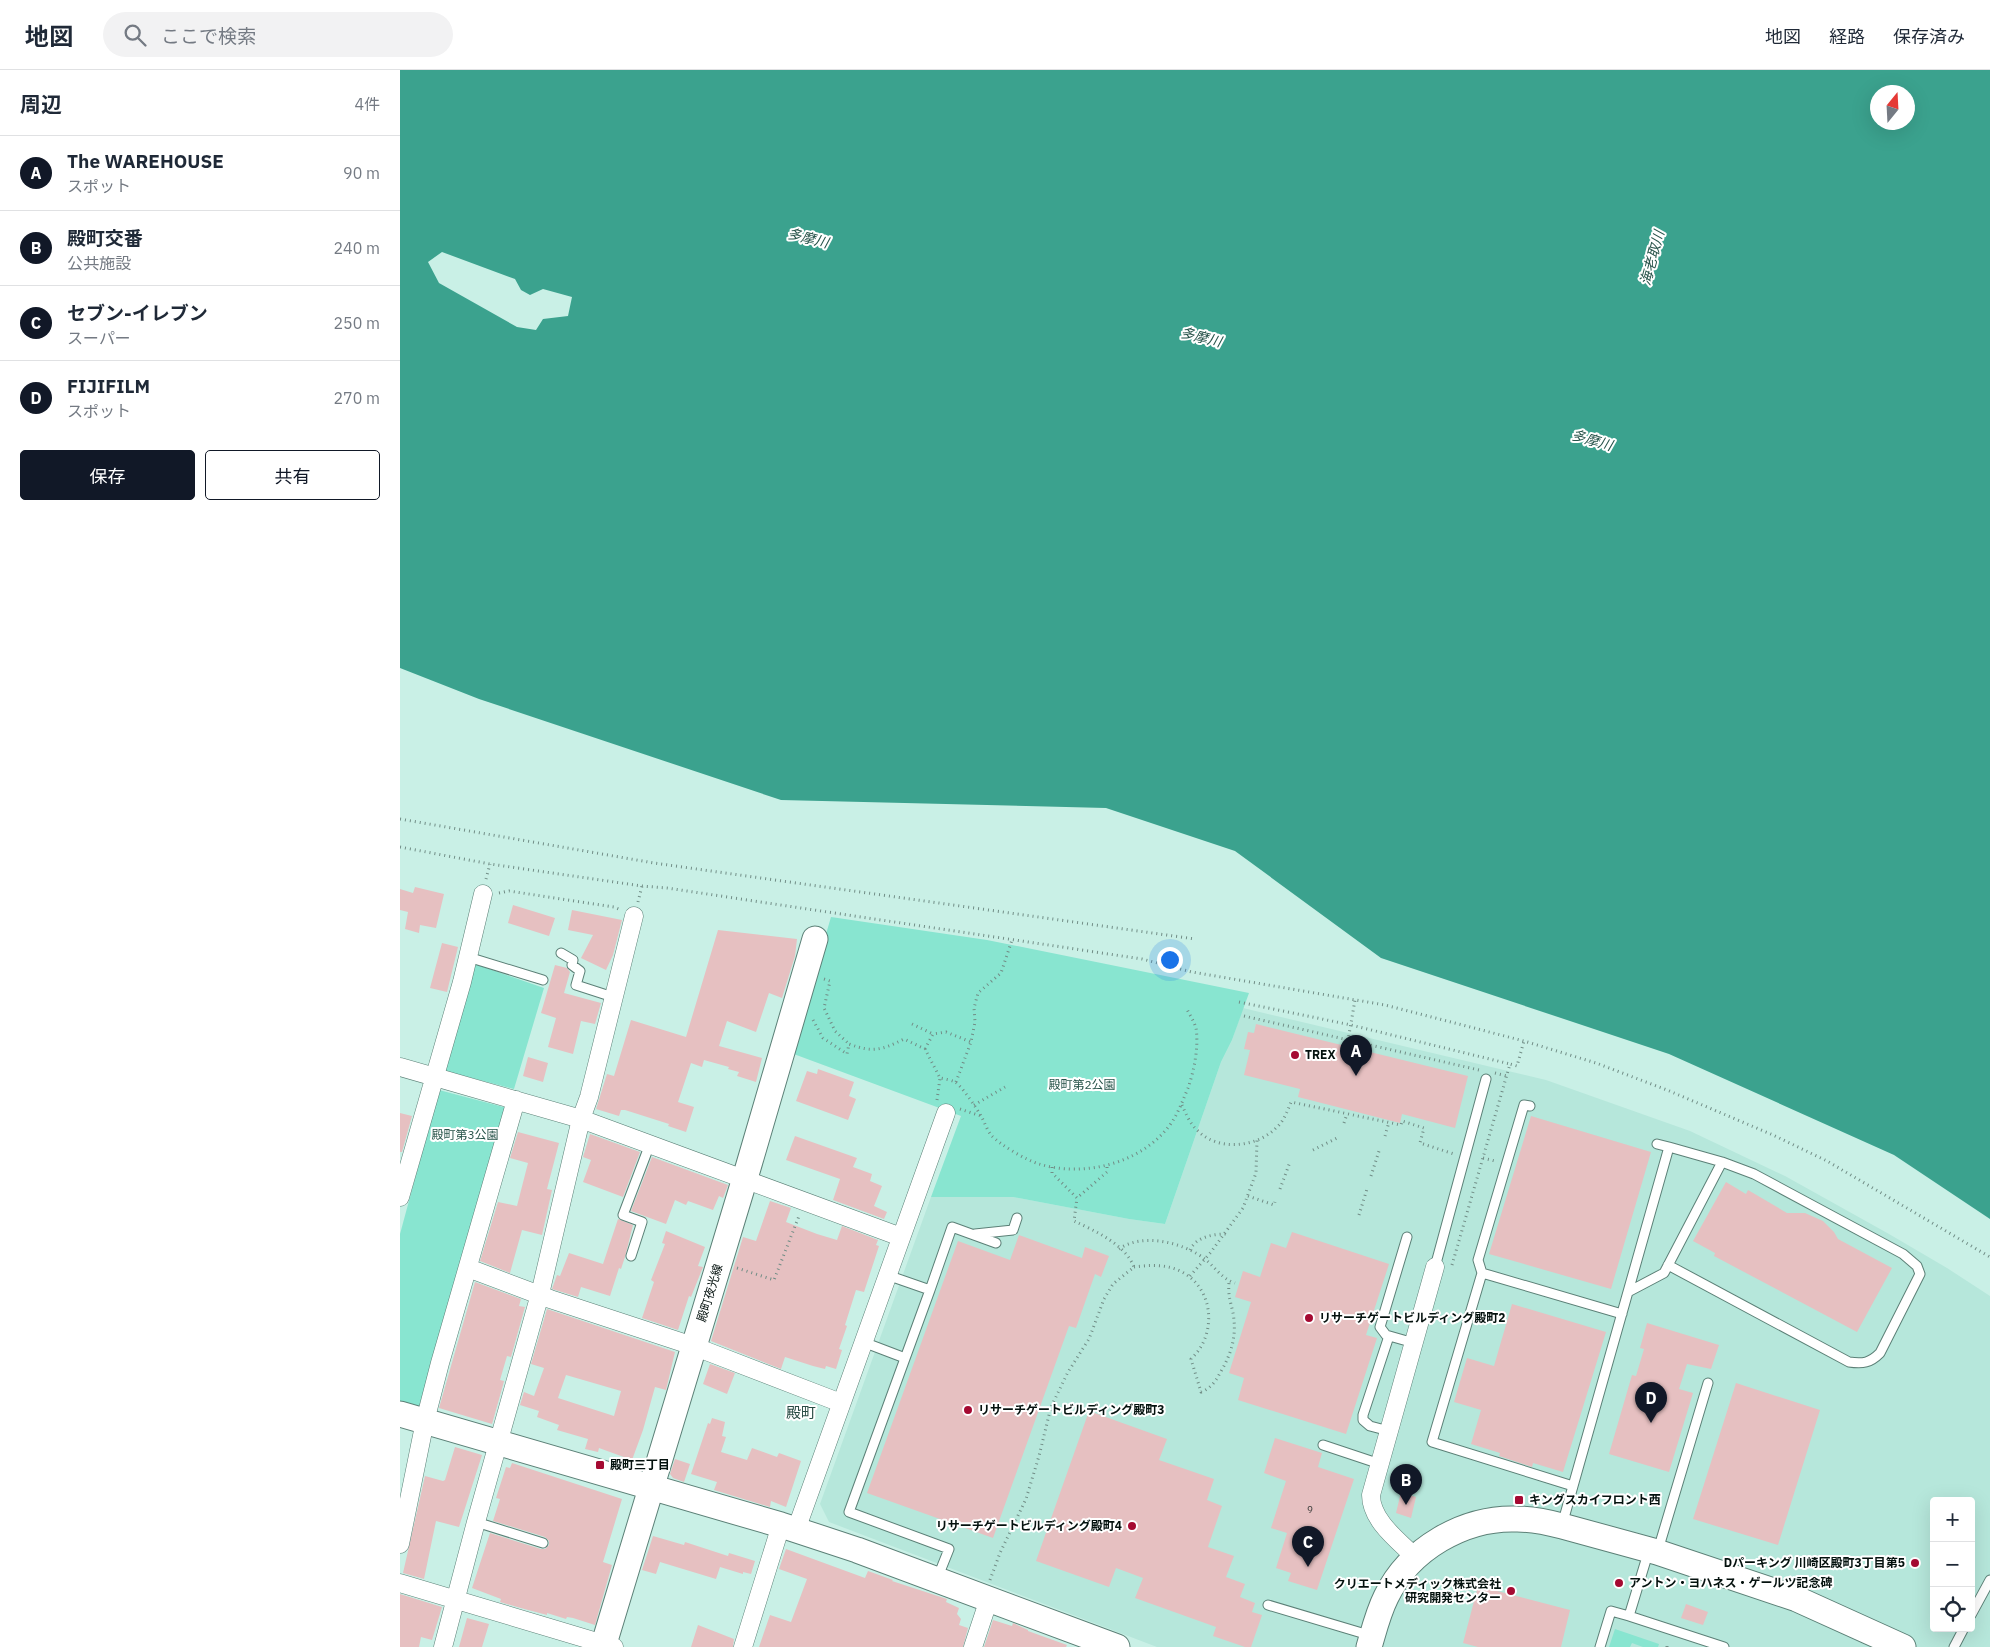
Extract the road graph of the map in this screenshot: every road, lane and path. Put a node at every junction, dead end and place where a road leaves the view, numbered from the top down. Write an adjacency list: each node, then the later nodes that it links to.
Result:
1 (400, 819): 6 (path)
2 (400, 847): 7 (path)
3 (483, 894): 4 (path); 9 (street)
4 (634, 916): 12 (street)
5 (815, 939): 58 (street, 殿町夜光線)
6 (1195, 939)
7 (1012, 940): 13 (path); 23 (path)
8 (561, 953): 12 (lane)
9 (468, 957): 10 (lane); 29 (street)
10 (543, 980)
11 (830, 981): 24 (path)
12 (613, 997): 40 (street)
13 (1355, 1000): 19 (path); 22 (path)
14 (1240, 1002): 19 (path)
15 (1186, 1008): 35 (path)
16 (1244, 1016): 21 (path)
17 (812, 1018): 24 (path)
18 (912, 1024): 20 (path)
19 (1350, 1025): 21 (path); 27 (path)
20 (932, 1034): 23 (path); 26 (path)
21 (1348, 1039): 25 (path); 30 (path)
22 (1524, 1041): 27 (path); 76 (path)
23 (971, 1042): 32 (path)
24 (850, 1044): 26 (path)
25 (1347, 1046)
26 (925, 1049): 32 (path)
27 (1510, 1064): 30 (path)
28 (400, 1067): 29 (street)
29 (435, 1076): 34 (street); 52 (street)
30 (1507, 1076): 82 (path)
31 (1486, 1079): 82 (lane)
32 (956, 1082): 36 (path)
33 (1005, 1087): 36 (path)
34 (516, 1100): 40 (street); 81 (street)
35 (1182, 1104): 45 (path); 55 (path)
36 (974, 1106): 56 (path)
37 (1530, 1106): 83 (lane)
38 (946, 1113): 70 (street)
39 (1347, 1114): 41 (path); 42 (path); 45 (path)
40 (581, 1119): 46 (street); 90 (street)
41 (1389, 1122): 43 (path); 51 (path)
42 (1344, 1123)
43 (1384, 1136)
44 (1339, 1137): 49 (path)
45 (1257, 1140): 61 (path)
46 (650, 1144): 58 (street); 75 (lane)
47 (1657, 1144): 48 (lane)
48 (1669, 1148): 54 (lane); 89 (lane)
49 (1313, 1150)
50 (1380, 1151): 57 (path)
51 (1454, 1154)
52 (405, 1158): 62 (street)
53 (1290, 1162): 59 (path)
54 (1722, 1162): 79 (lane); 79 (lane)
55 (1107, 1165): 56 (path); 63 (path)
56 (1052, 1167): 63 (path)
57 (1371, 1176)
58 (744, 1179): 64 (street); 78 (street, 殿町夜光線)
59 (1280, 1189)
60 (1367, 1189): 66 (path)
61 (1248, 1196): 65 (path); 68 (path)
62 (400, 1197)
63 (1077, 1198): 73 (path)
64 (804, 1202): 70 (street); 78 (path)
65 (1276, 1202)
66 (1359, 1215)
67 (1017, 1218): 69 (lane)
68 (1226, 1234): 74 (path); 77 (path)
69 (972, 1235): 72 (lane); 88 (lane)
70 (901, 1237): 84 (street)
71 (1407, 1238): 92 (lane)
72 (996, 1243)
73 (1119, 1249): 74 (path); 80 (path)
74 (1190, 1250): 77 (path)
75 (630, 1256)
76 (1990, 1256)
77 (1205, 1259): 85 (path); 86 (path)
78 (719, 1263): 95 (street, 殿町夜光線)
79 (1668, 1265): 89 (lane)
80 (1134, 1267): 85 (path); 117 (path)
81 (468, 1268): 90 (street); 100 (street)
82 (1443, 1270): 94 (street)
83 (1482, 1273): 91 (lane); 105 (lane)
84 (887, 1275): 88 (lane); 93 (street)
85 (1190, 1276): 86 (path)
86 (1229, 1282): 87 (path)
87 (1235, 1284)
88 (930, 1290): 96 (lane)
89 (1628, 1292): 91 (lane)
90 (540, 1294): 95 (street); 102 (street)
91 (1622, 1314): 105 (lane)
92 (1389, 1336): 94 (lane); 101 (lane)
93 (863, 1342): 96 (lane); 98 (street)
94 (1414, 1343): 101 (street)
95 (693, 1346): 98 (street); 106 (street, 殿町夜光線)
96 (905, 1358): 114 (lane)
97 (1708, 1383): 112 (lane)
98 (841, 1403): 109 (street)
99 (400, 1414): 100 (street)
100 (425, 1422): 102 (street); 111 (street)
101 (1389, 1431): 104 (street)
102 (499, 1444): 106 (street); 107 (street)
103 (1322, 1445): 104 (lane)
104 (1380, 1464): 113 (street)
105 (1573, 1486): 108 (lane)
106 (650, 1488): 109 (street); 124 (street, 殿町夜光線)
107 (476, 1522): 110 (lane); 118 (street)
108 (1562, 1526): 112 (street); 113 (street)
109 (788, 1528): 114 (street); 127 (street)
110 (543, 1543)
111 (400, 1544)
112 (1653, 1551): 121 (lane); 131 (street)
113 (1416, 1558): 123 (street)
114 (937, 1580): 117 (street)
115 (1990, 1580): 120 (lane)
116 (400, 1583): 118 (street)
117 (988, 1593): 125 (street); 128 (street)
118 (455, 1600): 124 (street); 126 (street)
119 (1268, 1605): 123 (lane)
120 (1975, 1608)
121 (1628, 1616): 129 (lane); 130 (lane)
122 (1962, 1632): 132 (lane)
123 (1370, 1641)
124 (607, 1646)
125 (1109, 1646)
126 (443, 1647)
127 (743, 1647)
128 (973, 1647)
129 (1600, 1647)
130 (1724, 1647)
131 (1903, 1647)
132 (1954, 1647)

